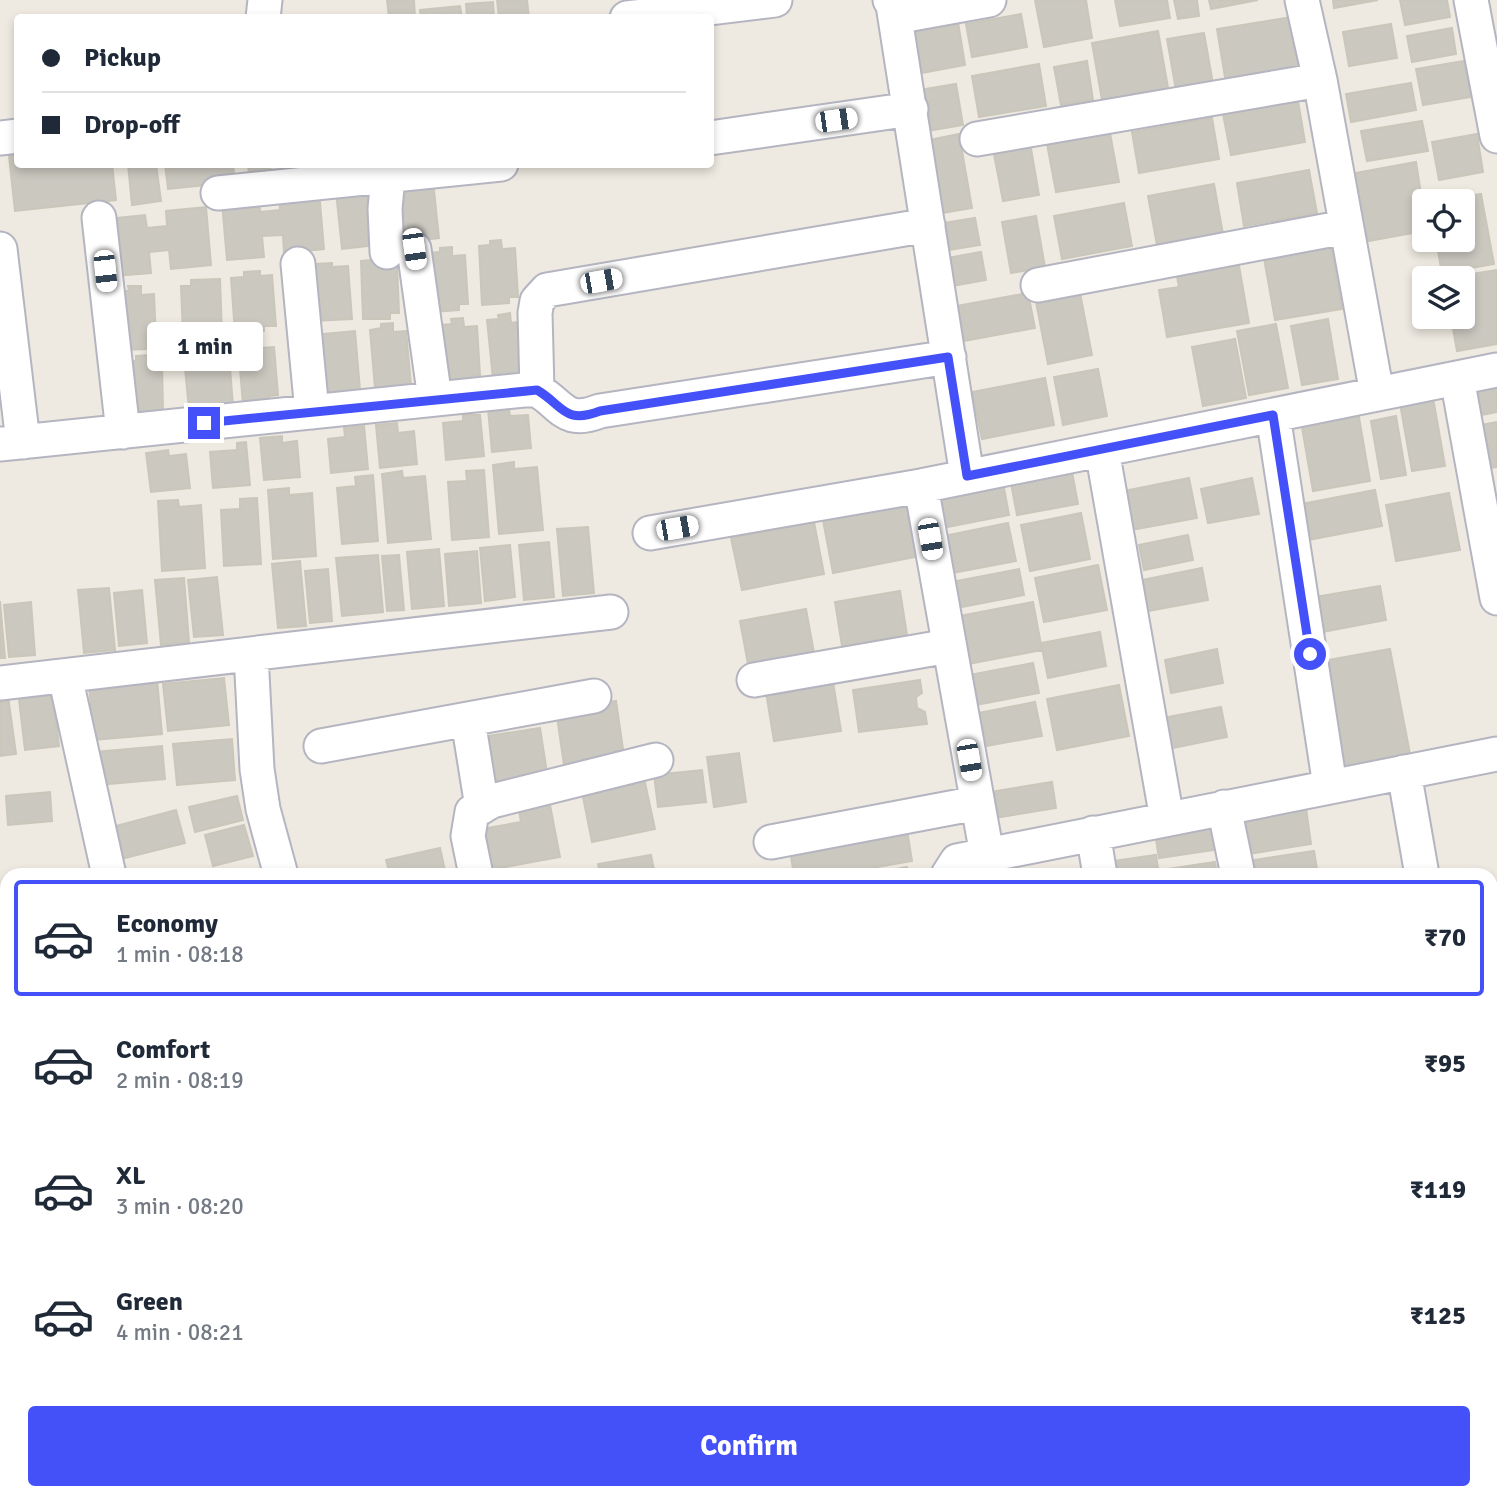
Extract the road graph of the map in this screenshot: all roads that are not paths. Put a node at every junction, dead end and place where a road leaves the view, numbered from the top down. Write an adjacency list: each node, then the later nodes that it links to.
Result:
1 (775, 0): 6 (street)
2 (989, 0): 5 (street)
3 (1302, 0): 7 (street)
4 (1471, 0): 9 (street)
5 (893, 9): 8 (street)
6 (659, 14)
7 (1320, 80): 11 (street); 18 (street)
8 (911, 109): 10 (street); 17 (street)
9 (1497, 136)
10 (714, 137)
11 (977, 139)
12 (463, 168): 13 (street)
13 (388, 176): 14 (street); 27 (street)
14 (262, 177): 15 (street)
15 (218, 193)
16 (99, 218): 30 (street)
17 (928, 225): 22 (street); 25 (street)
18 (1345, 227): 21 (street); 26 (street)
19 (0, 249): 31 (street)
20 (298, 264): 28 (street)
21 (1038, 285)
22 (948, 357): 25 (street); 33 (street)
23 (1497, 370): 24 (street)
24 (1457, 378): 26 (street); 36 (street)
25 (537, 390): 27 (street)
26 (1377, 394): 29 (street)
27 (435, 399): 28 (street)
28 (312, 412): 30 (street)
29 (1273, 415): 32 (street); 49 (street)
30 (123, 432): 31 (street)
31 (12, 443)
32 (1102, 450): 33 (street); 53 (street)
33 (967, 476): 34 (street)
34 (921, 486): 35 (street); 38 (street)
35 (650, 533)
36 (1497, 597)
37 (611, 612): 39 (street)
38 (949, 646): 41 (street); 50 (street)
39 (251, 654): 40 (street); 58 (street)
40 (65, 676): 42 (street); 57 (street)
41 (754, 680)
42 (0, 683)
43 (594, 696): 44 (street)
44 (468, 720): 45 (street); 51 (street)
45 (321, 746)
46 (1497, 754): 48 (street)
47 (656, 760): 51 (street)
48 (1404, 772): 49 (street); 63 (street)
49 (1330, 786): 52 (street)
50 (977, 803): 55 (street); 56 (street)
51 (482, 807): 59 (street)
52 (1224, 807): 53 (street); 62 (street)
53 (1167, 819): 54 (street)
54 (1093, 833): 56 (street); 61 (street)
55 (771, 842)
56 (987, 855): 60 (street)
57 (107, 868)
58 (279, 868)
59 (475, 868)
60 (952, 868)
61 (1099, 868)
62 (1237, 868)
63 (1421, 868)

